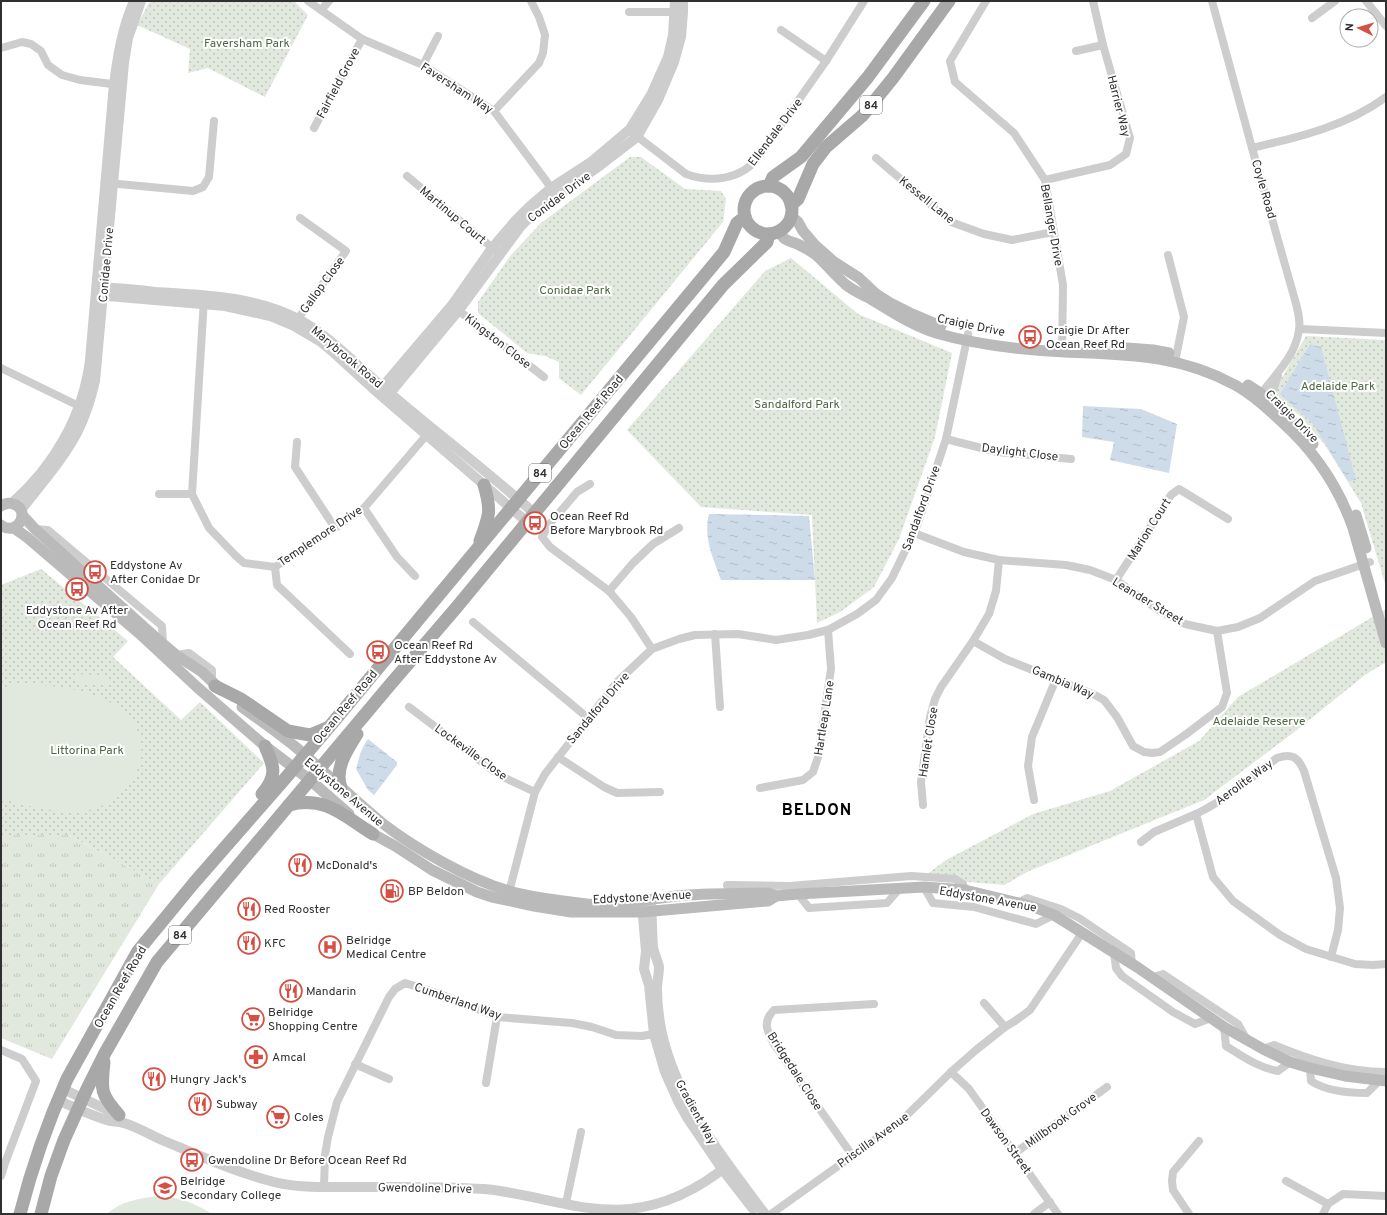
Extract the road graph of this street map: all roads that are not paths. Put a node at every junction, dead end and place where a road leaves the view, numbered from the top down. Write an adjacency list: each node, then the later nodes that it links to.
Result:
1 (134, 1): 29 (street, Conidae Drive)
2 (141, 1): 29 (street, Conidae Drive)
3 (308, 1): 16 (street, Faversham Way)
4 (329, 1): 16 (street)
5 (531, 1): 31 (street)
6 (675, 1): 18 (street, Conidae Drive)
7 (683, 1): 18 (street, Conidae Drive)
8 (864, 1): 27 (street, Ellendale Drive)
9 (924, 1): 41 (main road, 84)
10 (949, 1): 43 (main road, 84)
11 (986, 1): 39 (street, Bellanger Drive)
12 (1093, 1): 24 (street, Harrier Way)
13 (1212, 1): 36 (street, Coyle Road)
14 (1335, 1): 19 (street)
15 (1366, 1): 20 (street)
16 (321, 10): 23 (street, Faversham Way)
17 (629, 12): 18 (street)
18 (679, 12): 34 (street, Conidae Drive); 35 (street, Conidae Drive)
19 (1312, 18)
20 (1386, 26)
21 (781, 30): 27 (street)
22 (438, 36): 28 (street)
23 (362, 39): 28 (street, Faversham Way); 33 (street, Fairfield Grove)
24 (1103, 45): 26 (street); 39 (street, Harrier Way)
25 (1, 48): 29 (street)
26 (1076, 52)
27 (826, 61): 35 (street, Ellendale Drive)
28 (423, 65): 31 (street, Faversham Way)
29 (118, 85): 40 (street, Conidae Drive)
30 (1386, 97): 36 (street)
31 (494, 111): 42 (street, Faversham Way)
32 (214, 121): 40 (street)
33 (314, 128)
34 (630, 129): 35 (street, Ellendale Drive); 42 (street, Conidae Drive)
35 (637, 137): 42 (street, Conidae Drive)
36 (1252, 148): 54 (street, Coyle Road)
37 (876, 158): 46 (street, Kessell Lane)
38 (407, 176): 48 (street, Martinup Court)
39 (1045, 180): 46 (street, Bellanger Drive)
40 (109, 183): 50 (street, Conidae Drive)
41 (769, 186): 43 (main road); 44 (main road, 84)
42 (553, 193): 48 (street, Conidae Drive)
43 (791, 211): 47 (main road, 84); 56 (main road, Craigie Drive)
44 (745, 217): 47 (main road); 73 (main road, Ocean Reef Road / 84)
45 (300, 218): 53 (street, Gallop Close)
46 (1053, 232): 57 (street, Bellanger Drive)
47 (774, 233): 56 (main road, Craigie Drive); 76 (main road, Ocean Reef Road / 84)
48 (496, 251): 52 (street, Conidae Drive)
49 (1168, 255): 58 (street)
50 (100, 292): 51 (street, Marybrook Road); 63 (street, Conidae Drive)
51 (204, 300): 53 (street, Marybrook Road); 71 (street)
52 (455, 308): 60 (street, Kingston Close); 61 (street, Conidae Drive)
53 (296, 322): 61 (street, Marybrook Road)
54 (1300, 329): 55 (street); 62 (street, Coyle Road)
55 (1386, 333)
56 (967, 337): 57 (main road, Craigie Drive); 65 (street, Sandalford Drive)
57 (1062, 348): 58 (main road, Craigie Drive)
58 (1176, 358): 62 (main road, Craigie Drive)
59 (1, 368): 63 (street)
60 (544, 377)
61 (384, 393): 64 (street, Marybrook Road)
62 (1262, 398): 85 (main road, Craigie Drive)
63 (83, 408): 72 (street, Conidae Drive); 75 (street, Conidae Drive)
64 (429, 432): 69 (street, Marybrook Road); 73 (street, Marybrook Road); 74 (street, Templemore Drive)
65 (946, 439): 67 (street, Daylight Close); 82 (street, Sandalford Drive)
66 (297, 442): 80 (street)
67 (1071, 458)
68 (590, 484): 89 (street)
69 (484, 485): 73 (street, Marybrook Road); 83 (main road)
70 (158, 494): 71 (street)
71 (192, 494): 86 (street, Templemore Drive)
72 (5, 503): 75 (main road, Eddystone Avenue)
73 (515, 504): 76 (street, Marybrook Road); 83 (main road, Ocean Reef Road / 84)
74 (364, 508): 80 (street, Templemore Drive); 87 (street)
75 (22, 513): 79 (main road); 100 (main road, Eddystone Avenue)
76 (530, 518): 101 (main road, Ocean Reef Road / 84)
77 (1228, 519): 88 (street, Marion Court)
78 (1, 525): 79 (main road)
79 (14, 528): 102 (main road, Eddystone Avenue)
80 (335, 528): 86 (street, Templemore Drive)
81 (679, 528): 89 (street)
82 (914, 533): 84 (street, Leander Street); 92 (street, Sandalford Drive)
83 (478, 549): 106 (main road, Ocean Reef Road / 84)
84 (999, 560): 88 (street, Leander Street); 95 (street)
85 (1366, 563): 90 (main road, Craigie Drive); 93 (street, Leander Street); 96 (main road, Craigie Drive)
86 (275, 567): 98 (street)
87 (415, 576)
88 (1116, 580): 93 (street, Leander Street)
89 (609, 591): 97 (street)
90 (1386, 619)
91 (473, 622): 105 (street)
92 (828, 630): 94 (street, Sandalford Drive); 114 (street, Hartleap Lane)
93 (1217, 631): 99 (street, Gambia Way)
94 (715, 634): 97 (street, Sandalford Drive); 104 (street)
95 (973, 642): 99 (street, Gambia Way); 118 (street, Hamlet Close)
96 (1386, 643)
97 (652, 649): 105 (street, Sandalford Drive)
98 (350, 654)
99 (1056, 679): 117 (street)
100 (214, 684): 102 (main road); 106 (main road); 108 (main road, Eddystone Avenue)
101 (389, 686): 111 (main road, Ocean Reef Road / 84); 113 (main road)
102 (197, 687): 107 (main road, Eddystone Avenue)
103 (409, 707): 115 (street, Lockeville Close)
104 (720, 707)
105 (588, 718): 109 (street, Sandalford Drive)
106 (330, 726): 108 (main road, Ocean Reef Road / 84)
107 (265, 746): 110 (main road, Eddystone Avenue); 125 (main road)
108 (305, 755): 110 (main road, Ocean Reef Road / 84); 111 (main road, Eddystone Avenue)
109 (558, 757): 115 (street, Sandalford Drive); 116 (street)
110 (295, 768): 112 (main road, Eddystone Avenue); 125 (main road, Ocean Reef Road / 84)
111 (320, 768): 112 (main road, Ocean Reef Road / 84); 113 (main road, Eddystone Avenue)
112 (310, 780): 119 (main road, Ocean Reef Road / 84); 122 (main road, Eddystone Avenue)
113 (342, 788): 121 (main road, Eddystone Avenue)
114 (760, 788)
115 (535, 792): 132 (street, Sandalford Drive)
116 (660, 792)
117 (1034, 800)
118 (923, 805)
119 (289, 806): 122 (main road); 152 (main road, Ocean Reef Road / 84)
120 (1196, 814): 123 (street, Aerolite Way); 138 (street); 138 (street, Aerolite Way)
121 (383, 824): 124 (main road); 132 (main road, Eddystone Avenue)
122 (373, 834): 124 (main road, Eddystone Avenue)
123 (1141, 842)
124 (396, 846): 132 (main road, Eddystone Avenue)
125 (193, 884): 162 (main road, Ocean Reef Road / 84)
126 (727, 885): 127 (street, Eddystone Avenue)
127 (825, 888): 128 (main road, Eddystone Avenue); 130 (street, Eddystone Avenue); 131 (main road, Eddystone Avenue)
128 (900, 888): 129 (main road, Eddystone Avenue); 131 (street)
129 (924, 888): 130 (main road, Eddystone Avenue); 135 (street, Eddystone Avenue)
130 (965, 890): 133 (main road, Eddystone Avenue)
131 (798, 894): 134 (main road, Eddystone Avenue)
132 (508, 895): 134 (main road, Eddystone Avenue)
133 (1018, 903): 135 (main road, Eddystone Avenue); 140 (street, Eddystone Avenue)
134 (646, 906): 148 (street, Gradient Way); 148 (street, Gradient Way)
135 (1054, 915): 136 (main road, Eddystone Avenue)
136 (1082, 933): 137 (main road, Eddystone Avenue); 146 (street, Priscilla Avenue)
137 (1114, 953): 140 (main road, Eddystone Avenue); 145 (street)
138 (1331, 957): 139 (street)
139 (1386, 964)
140 (1132, 965): 141 (main road, Eddystone Avenue)
141 (1151, 978): 145 (main road, Eddystone Avenue); 149 (street, Eddystone Avenue)
142 (984, 1003): 146 (street)
143 (874, 1004): 168 (street, Bridgedale Close)
144 (497, 1016): 148 (street, Cumberland Way); 154 (street, Cumberland Way); 160 (street)
145 (1210, 1018): 147 (main road, Eddystone Avenue)
146 (1005, 1027): 156 (street, Priscilla Avenue)
147 (1224, 1027): 149 (main road, Eddystone Avenue); 153 (street)
148 (658, 1033): 170 (street, Gradient Way)
149 (1247, 1040): 150 (main road, Eddystone Avenue)
150 (1263, 1049): 153 (main road, Eddystone Avenue); 157 (street)
151 (1, 1050): 169 (street)
152 (105, 1053): 163 (main road, Ocean Reef Road / 84); 164 (main road)
153 (1290, 1062): 155 (main road, Eddystone Avenue)
154 (355, 1064): 158 (street); 173 (street, Cumberland Way)
155 (1310, 1068): 159 (main road, Eddystone Avenue); 159 (street, Eddystone Avenue)
156 (952, 1072): 167 (street, Dawson Street); 168 (street, Priscilla Avenue)
157 (1386, 1072)
158 (390, 1080)
159 (1382, 1081)
160 (486, 1083)
161 (1107, 1087): 167 (street, Millbrook Grove)
162 (60, 1094): 163 (street, Gwendoline Drive); 179 (main road, Ocean Reef Road / 84)
163 (80, 1104): 164 (street, Gwendoline Drive); 180 (main road, Ocean Reef Road / 84)
164 (120, 1119): 173 (street, Gwendoline Drive)
165 (581, 1132): 176 (street)
166 (1199, 1141): 186 (street)
167 (1015, 1153): 175 (street, Dawson Street)
168 (852, 1155): 183 (street, Priscilla Avenue)
169 (3, 1162): 171 (street)
170 (725, 1167): 178 (street, Gwendoline Drive); 181 (street, Gradient Way); 182 (street, Gradient Way)
171 (1, 1176)
172 (1286, 1181): 177 (street)
173 (324, 1187): 176 (street, Gwendoline Drive)
174 (1386, 1196): 177 (street)
175 (1050, 1202): 184 (street); 185 (street, Dawson Street)
176 (566, 1203): 178 (street, Gwendoline Drive)
177 (1328, 1204): 187 (street)
178 (650, 1210)
179 (20, 1214)
180 (41, 1214)
181 (756, 1214)
182 (765, 1214)
183 (771, 1214)
184 (1034, 1214)
185 (1058, 1214)
186 (1189, 1214)
187 (1323, 1214)

